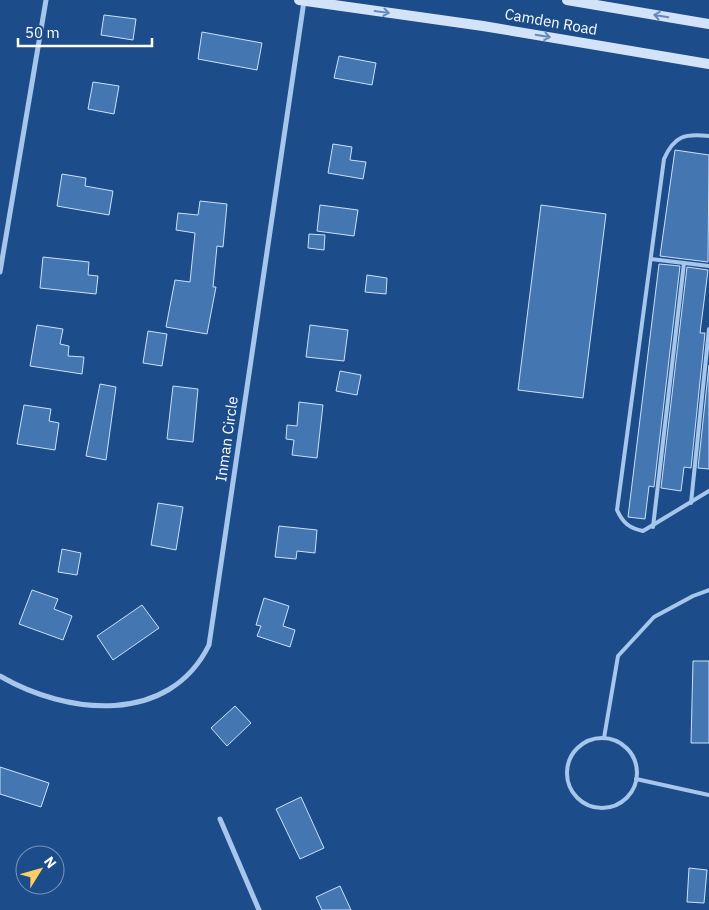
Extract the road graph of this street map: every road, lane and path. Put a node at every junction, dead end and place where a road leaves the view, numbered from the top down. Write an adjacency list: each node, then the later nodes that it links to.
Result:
1 (46, 0): 10 (street)
2 (301, 0): 5 (main road, Camden Road, one-way to 5); 16 (street, Inman Circle)
3 (567, 0): 4 (main road, Camden Road, one-way to 3)
4 (709, 24)
5 (709, 64)
6 (709, 136): 7 (lane)
7 (651, 259): 8 (lane); 14 (lane)
8 (684, 263): 9 (lane); 14 (lane)
9 (709, 266)
10 (0, 272)
11 (709, 328): 13 (lane)
12 (709, 491): 13 (lane)
13 (690, 503): 14 (lane)
14 (653, 527)
15 (709, 590): 17 (lane)
16 (0, 676)
17 (604, 738): 18 (lane); 18 (lane)
18 (636, 779): 19 (lane)
19 (709, 795)
20 (220, 819): 21 (street)
21 (259, 910)

